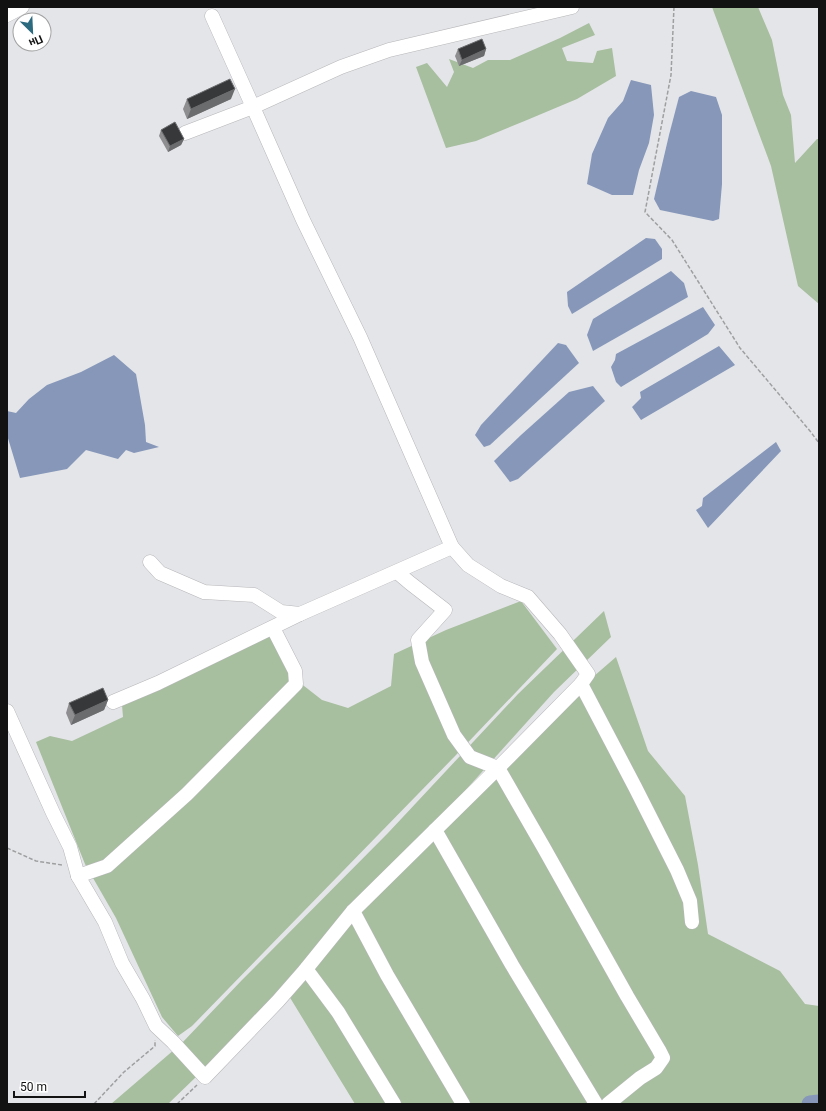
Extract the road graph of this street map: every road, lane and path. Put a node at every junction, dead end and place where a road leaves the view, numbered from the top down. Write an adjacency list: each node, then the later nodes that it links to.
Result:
1 (22, 7): 4 (street)
2 (572, 7): 6 (street)
3 (674, 7): 8 (path)
4 (7, 15)
5 (212, 16): 6 (street)
6 (253, 107): 7 (street); 9 (street)
7 (185, 133)
8 (819, 443)
9 (452, 548): 11 (street); 14 (street)
10 (150, 562): 12 (street)
11 (397, 572): 12 (street); 17 (street)
12 (300, 614): 13 (street)
13 (273, 628): 15 (street); 20 (street)
14 (581, 684): 17 (street); 22 (street)
15 (113, 702)
16 (7, 711): 20 (street)
17 (498, 768): 18 (street); 31 (street)
18 (435, 830): 21 (street); 30 (street)
19 (7, 848): 20 (path)
20 (78, 876): 24 (street)
21 (353, 911): 23 (street); 29 (street)
22 (692, 922)
23 (306, 969): 25 (street); 28 (street)
24 (156, 1026): 25 (street); 26 (path)
25 (206, 1077): 27 (path)
26 (94, 1104)
27 (177, 1104)
28 (394, 1104)
29 (463, 1104)
30 (596, 1104)
31 (608, 1104)

